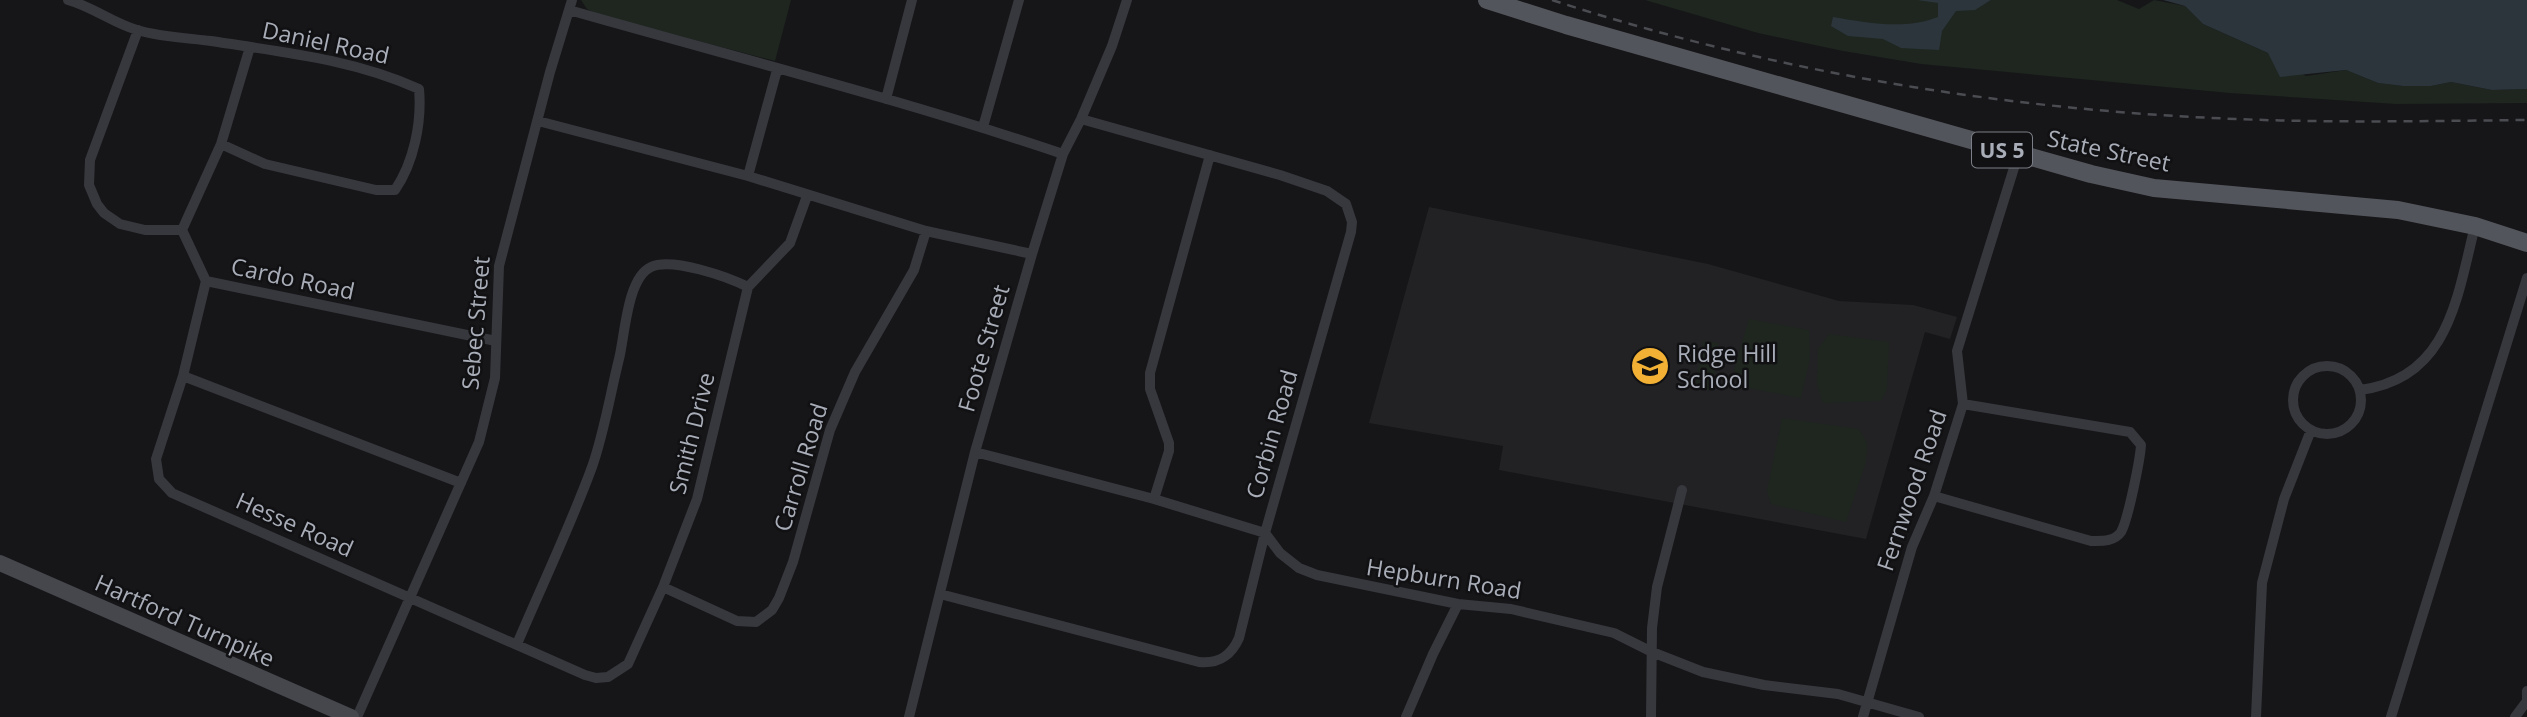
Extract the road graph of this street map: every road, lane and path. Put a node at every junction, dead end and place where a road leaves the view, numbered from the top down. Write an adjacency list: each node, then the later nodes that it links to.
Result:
1 (68, 0): 7 (street, Daniel Road)
2 (912, 0): 10 (street)
3 (1019, 0): 13 (street)
4 (1127, 0): 11 (street, Foote Street)
5 (1488, 0): 17 (main road, State Street / US 5)
6 (570, 5): 9 (street); 12 (street, Sebec Street)
7 (138, 30): 8 (street, Daniel Road); 21 (street)
8 (250, 47): 14 (street); 14 (street, Daniel Road)
9 (778, 69): 10 (street); 18 (street)
10 (886, 99): 13 (street)
11 (1081, 119): 15 (street, Foote Street); 16 (street, Corbin Road)
12 (538, 121): 18 (street); 28 (street, Sebec Street)
13 (983, 127): 15 (street)
14 (221, 144): 21 (street)
15 (1063, 154): 24 (street, Foote Street)
16 (1210, 155): 37 (street); 38 (street, Corbin Road)
17 (2018, 155): 20 (main road, State Street / US 5); 31 (street, Fernwood Road)
18 (748, 176): 19 (street)
19 (807, 196): 22 (street); 27 (street)
20 (2475, 226): 23 (main road, State Street / US 5); 30 (street)
21 (182, 230): 26 (street, Cardo Road)
22 (926, 231): 24 (street); 40 (street, Carroll Road)
23 (2527, 243)
24 (1032, 254): 33 (street, Foote Street)
25 (2527, 278): 58 (street)
26 (206, 281): 28 (street, Cardo Road); 29 (street, Hesse Road)
27 (748, 287): 40 (street, Smith Drive); 44 (street)
28 (496, 341): 34 (street, Sebec Street)
29 (183, 376): 34 (street); 42 (street, Hesse Road)
30 (2360, 390): 32 (street); 32 (street)
31 (1963, 404): 36 (street, Fernwood Road); 36 (street)
32 (2311, 430): 57 (street)
33 (975, 452): 37 (street); 41 (street, Foote Street)
34 (461, 483): 42 (street, Sebec Street)
35 (1682, 490): 45 (street)
36 (1934, 496): 49 (street, Fernwood Road)
37 (1154, 499): 38 (street)
38 (1265, 533): 41 (street, Corbin Road); 43 (street, Hepburn Road)
39 (0, 563): 50 (main road, Hartford Turnpike)
40 (663, 587): 46 (street, Smith Drive)
41 (940, 594): 52 (street, Foote Street)
42 (410, 597): 44 (street, Hesse Road); 51 (street, Sebec Street)
43 (1458, 604): 45 (street, Hepburn Road); 53 (street)
44 (517, 644): 46 (street, Hesse Road)
45 (1652, 652): 49 (street, Hepburn Road); 54 (street)
46 (608, 677)
47 (2527, 691): 48 (street)
48 (2527, 701): 59 (street)
49 (1866, 702): 55 (street, Fernwood Road); 56 (street, Hepburn Road)
50 (351, 717)
51 (357, 717)
52 (909, 717)
53 (1406, 717)
54 (1651, 717)
55 (1863, 717)
56 (1919, 717)
57 (2256, 717)
58 (2391, 717)
59 (2515, 717)

